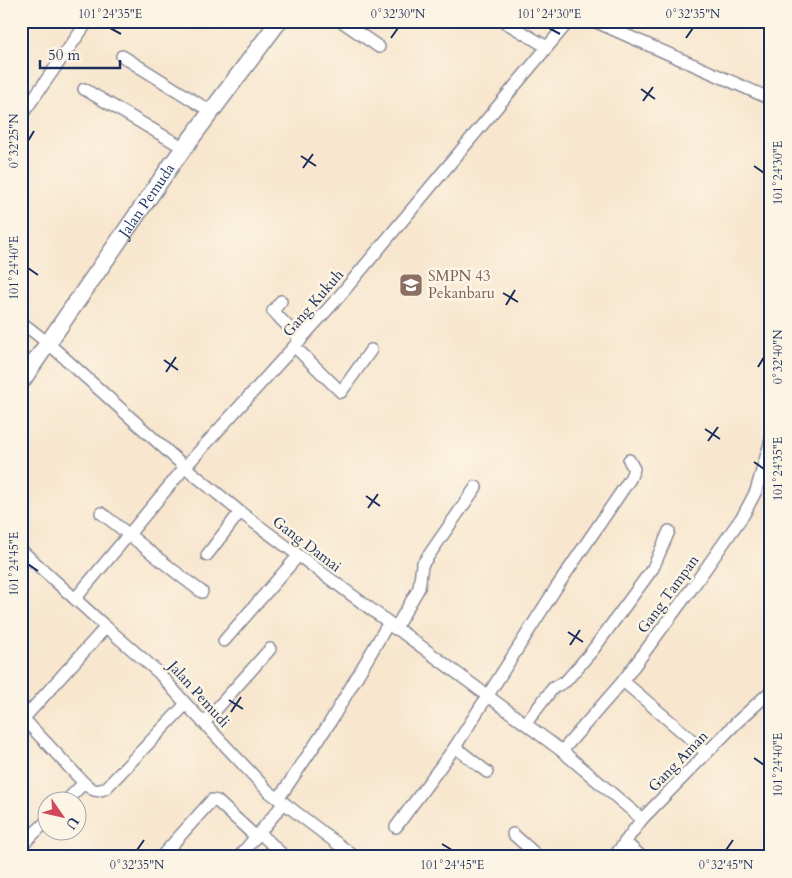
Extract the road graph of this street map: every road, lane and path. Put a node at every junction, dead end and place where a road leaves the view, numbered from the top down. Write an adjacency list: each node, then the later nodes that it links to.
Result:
1 (88, 21): 13 (street)
2 (341, 21): 7 (street)
3 (503, 21): 8 (street)
4 (569, 21): 8 (street, Gang Kukuh)
5 (594, 21): 11 (street)
6 (275, 22): 12 (main road, Jalan Pemuda)
7 (379, 47)
8 (547, 47): 18 (street, Gang Kukuh)
9 (122, 56): 12 (street)
10 (84, 89): 14 (street)
11 (771, 99)
12 (210, 111): 14 (main road, Jalan Pemuda)
13 (21, 116)
14 (184, 148): 17 (main road, Jalan Pemuda)
15 (281, 301): 18 (street)
16 (21, 322): 17 (street, Gang Damai)
17 (48, 343): 20 (main road, Jalan Pemuda); 23 (street, Gang Damai)
18 (298, 343): 19 (street); 23 (street, Gang Kukuh)
19 (371, 350)
20 (21, 382)
21 (771, 440): 38 (street, Gang Tampan)
22 (628, 460): 40 (street)
23 (186, 467): 25 (street, Gang Damai); 28 (street, Gang Kukuh)
24 (476, 487): 35 (street)
25 (240, 512): 30 (street); 31 (street, Gang Damai)
26 (101, 513): 28 (street)
27 (669, 531): 44 (street)
28 (130, 534): 32 (street); 33 (street, Gang Kukuh)
29 (21, 550): 33 (street, Jalan Pemudi)
30 (207, 555)
31 (298, 556): 35 (street, Gang Damai); 36 (street)
32 (202, 592)
33 (75, 600): 34 (street, Jalan Pemudi)
34 (106, 627): 41 (street, Jalan Pemudi); 42 (street)
35 (392, 627): 40 (street, Gang Damai); 51 (street)
36 (224, 641)
37 (270, 649): 43 (street)
38 (623, 681): 46 (street, Gang Tampan); 47 (street)
39 (771, 691): 47 (street, Gang Aman)
40 (489, 695): 44 (street, Gang Damai); 45 (street)
41 (186, 704): 43 (street, Jalan Pemudi); 49 (street)
42 (22, 718): 49 (street)
43 (204, 723): 51 (street, Jalan Pemudi)
44 (526, 724): 46 (street, Gang Damai)
45 (455, 747): 48 (street); 53 (street)
46 (562, 751): 52 (street, Gang Damai)
47 (707, 753): 52 (street, Gang Aman)
48 (488, 772)
49 (84, 783): 50 (street)
50 (77, 790)
51 (281, 801): 56 (street); 62 (street, Jalan Pemudi)
52 (642, 819): 58 (street, Gang Aman)
53 (396, 826)
54 (38, 830): 57 (street)
55 (513, 834): 63 (street)
56 (258, 835): 59 (street); 60 (street); 61 (street)
57 (21, 842)
58 (625, 842): 64 (street, Gang Aman); 65 (street)
59 (162, 857)
60 (239, 857)
61 (285, 857)
62 (355, 857)
63 (539, 857)
64 (614, 857)
65 (642, 857)

